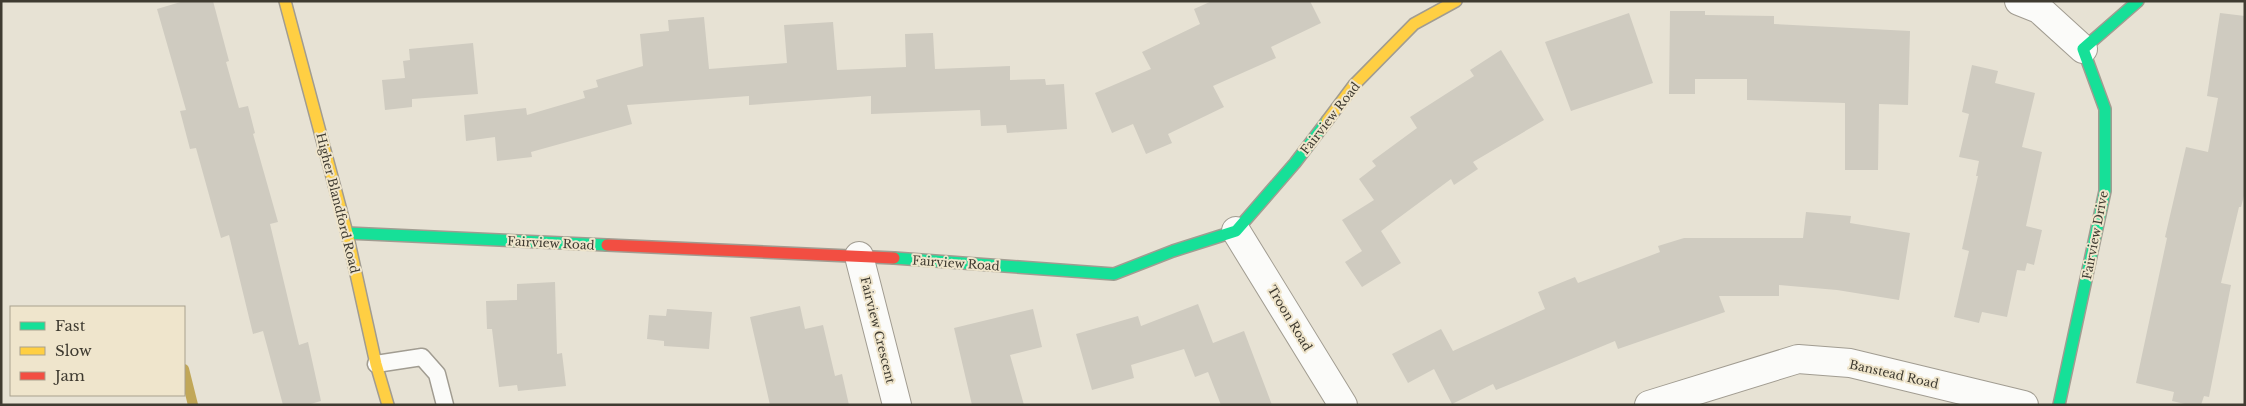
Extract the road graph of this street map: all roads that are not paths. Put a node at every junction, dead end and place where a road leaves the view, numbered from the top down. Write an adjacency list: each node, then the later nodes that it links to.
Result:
1 (285, 1): 7 (street, Higher Blandford Road)
2 (1456, 1): 6 (street, Fairview Road)
3 (2019, 1): 5 (street)
4 (2138, 1): 5 (street)
5 (2083, 49): 16 (street, Fairview Drive)
6 (1236, 231): 8 (street, Fairview Road); 13 (street, Troon Road)
7 (347, 233): 8 (street, Fairview Road); 9 (street, Higher Blandford Road)
8 (859, 256): 12 (street, Fairview Crescent)
9 (376, 364): 10 (street, Higher Blandford Road); 11 (lane)
10 (388, 405)
11 (444, 405)
12 (897, 405)
13 (1343, 405)
14 (1649, 405): 15 (street, Banstead Road)
15 (2024, 405)
16 (2059, 405)

